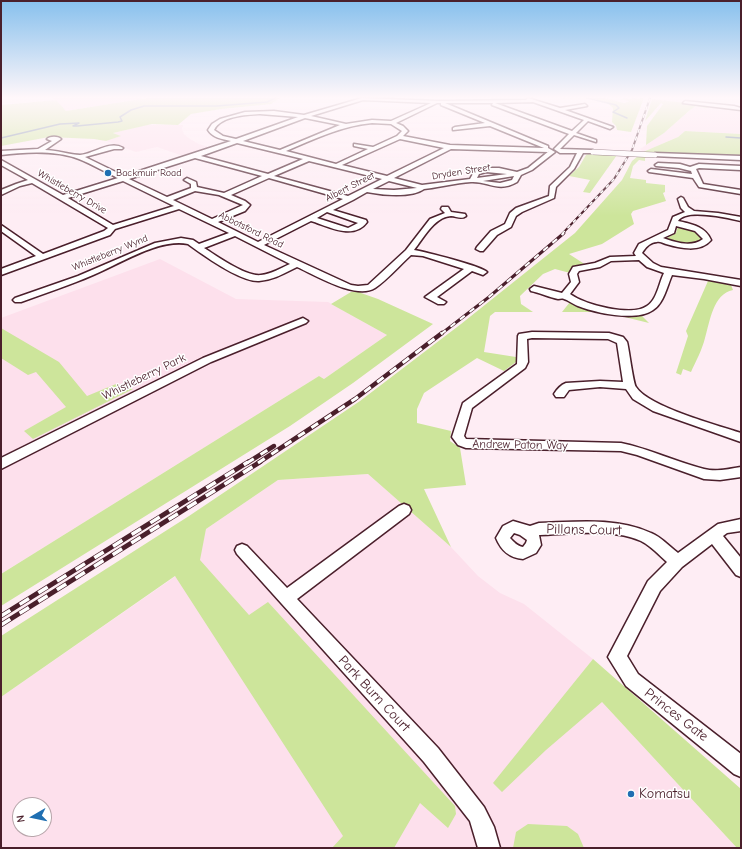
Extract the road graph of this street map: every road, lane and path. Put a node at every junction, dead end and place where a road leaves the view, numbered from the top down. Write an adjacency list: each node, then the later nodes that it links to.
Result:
1 (50, 138): 17 (street)
2 (223, 138): 11 (street)
3 (248, 138): 11 (street)
4 (315, 138): 18 (street)
5 (398, 138): 15 (street)
6 (402, 138): 13 (street)
7 (523, 138): 16 (street)
8 (568, 138): 16 (street)
9 (583, 138): 10 (street)
10 (594, 141)
11 (236, 142): 18 (street); 21 (street)
12 (348, 146): 15 (street)
13 (450, 147): 16 (street); 37 (street, Albert Street)
14 (120, 148): 22 (street)
15 (374, 149): 28 (street)
16 (553, 150): 19 (street); 33 (street)
17 (38, 152): 20 (street); 22 (street)
18 (280, 152): 24 (street)
19 (581, 152): 23 (street, bridge); 69 (street)
20 (1, 153)
21 (195, 156): 34 (street); 36 (street)
22 (80, 157): 36 (street, Abbotsford Road)
23 (706, 157): 25 (street); 29 (street)
24 (308, 159): 28 (street); 34 (street)
25 (740, 160)
26 (1, 162): 40 (street, Whistleberry Drive)
27 (658, 165): 31 (street)
28 (336, 166): 37 (street)
29 (716, 167): 30 (street); 31 (street)
30 (741, 168)
31 (693, 169): 35 (street)
32 (651, 171): 35 (street)
33 (518, 174): 39 (street); 39 (street)
34 (268, 176): 47 (street); 50 (street)
35 (697, 177): 43 (street)
36 (124, 179): 48 (street); 51 (street, Abbotsford Road)
37 (389, 179): 41 (street); 44 (street, Albert Street)
38 (187, 180): 42 (street)
39 (473, 180): 41 (street, Dryden Street)
40 (33, 181): 46 (street); 48 (street, Whistleberry Drive)
41 (422, 187): 44 (street, Dryden Street)
42 (194, 189): 47 (street); 51 (street)
43 (717, 189): 45 (street); 49 (street)
44 (366, 190): 50 (street, Albert Street)
45 (741, 192)
46 (1, 193)
47 (224, 195): 59 (street)
48 (62, 198): 62 (street, Whistleberry Drive)
49 (719, 198)
50 (351, 199): 54 (street, Albert Street)
51 (167, 200): 53 (street, Abbotsford Road)
52 (672, 203): 55 (street)
53 (180, 206): 59 (street, Abbotsford Road); 62 (street)
54 (327, 210): 57 (street, Albert Street); 57 (street)
55 (692, 213): 58 (street); 60 (street)
56 (462, 216): 70 (street)
57 (310, 218): 67 (street, Albert Street)
58 (741, 219)
59 (212, 222): 63 (street, Abbotsford Road)
60 (674, 223): 65 (street); 65 (street)
61 (1, 227): 64 (street)
62 (112, 227): 71 (street, Whistleberry Drive)
63 (234, 234): 67 (street, Abbotsford Road); 68 (street)
64 (14, 236): 66 (street); 71 (street)
65 (657, 239): 72 (street)
66 (1, 241)
67 (258, 245): 73 (street, Abbotsford Road)
68 (199, 247): 73 (street, Whistleberry Wynd); 81 (street, Whistleberry Wynd)
69 (480, 249)
70 (409, 252): 73 (street, Abbotsford Road); 74 (street)
71 (42, 257): 75 (street, Whistleberry Drive)
72 (640, 258): 77 (street); 80 (street)
73 (297, 264)
74 (471, 268): 76 (street); 82 (street)
75 (1, 272)
76 (483, 272)
77 (668, 272): 78 (street); 80 (street)
78 (741, 283)
79 (534, 289): 80 (street)
80 (566, 296)
81 (18, 300)
82 (441, 302)
83 (303, 321): 87 (street, Whistleberry Park)
84 (563, 386): 85 (street)
85 (629, 386): 86 (street); 88 (street, Andrew Paton Way)
86 (741, 438)
87 (1, 464)
88 (741, 472)
89 (404, 510): 96 (street)
90 (741, 525): 92 (street)
91 (530, 533): 94 (street, Pillans Court)
92 (714, 535): 94 (street); 95 (street)
93 (242, 550): 96 (street, Park Burn Court)
94 (677, 562): 97 (street, Princes Gate)
95 (741, 570)
96 (286, 598): 98 (street, Park Burn Court)
97 (741, 766)
98 (489, 848)

